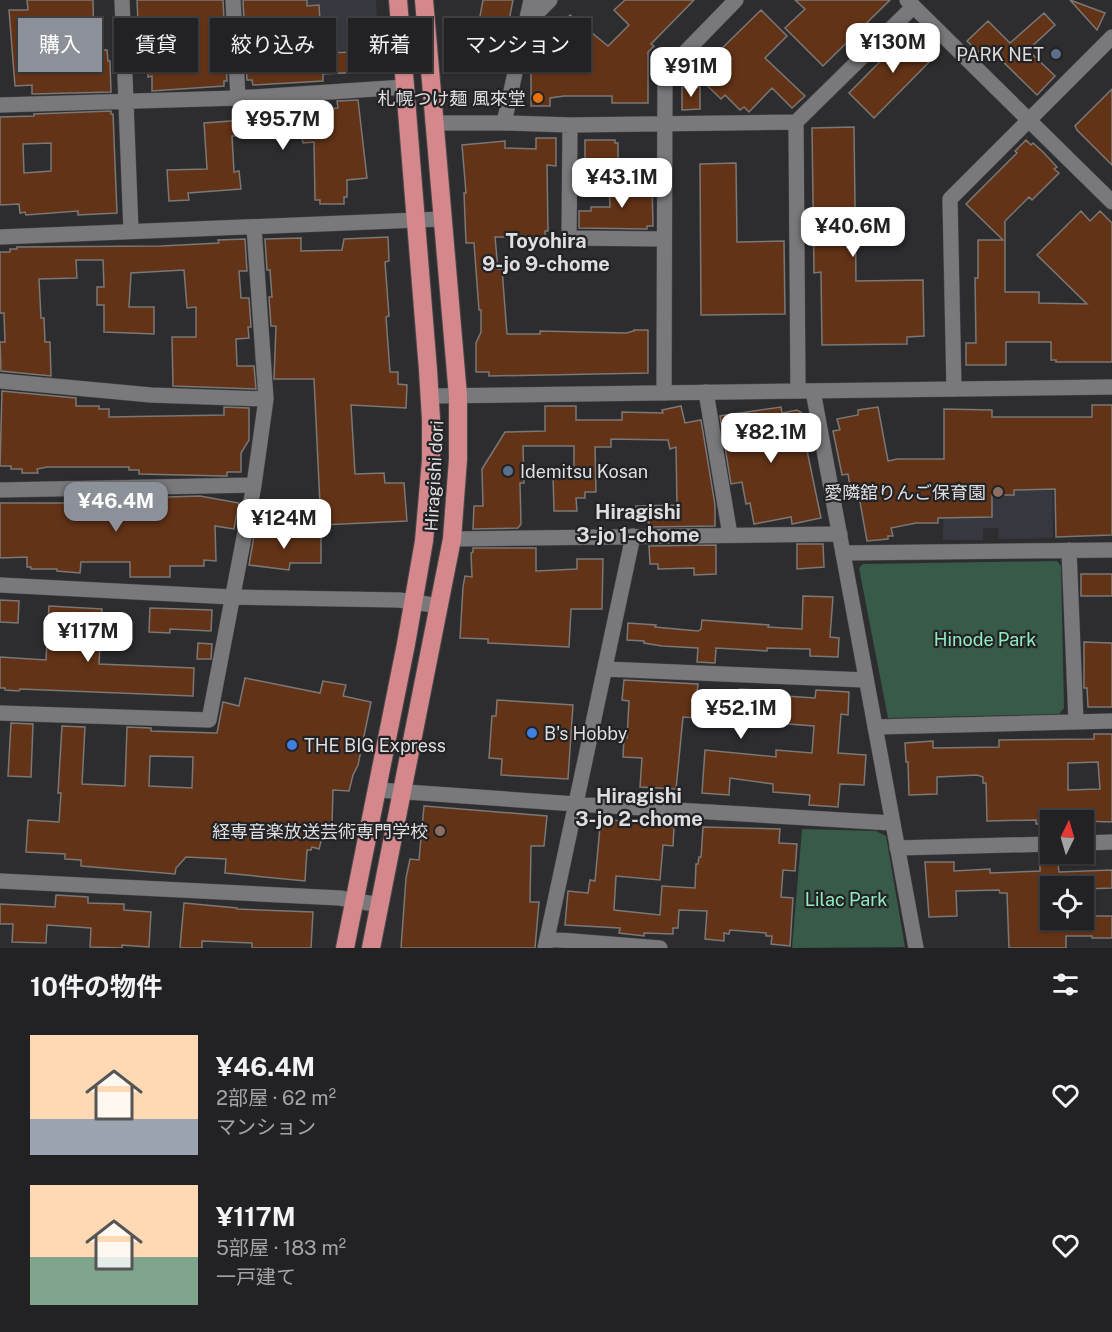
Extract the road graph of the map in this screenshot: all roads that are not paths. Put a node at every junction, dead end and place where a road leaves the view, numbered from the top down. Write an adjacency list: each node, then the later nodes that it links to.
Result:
1 (122, 0): 15 (street)
2 (233, 0): 14 (street)
3 (398, 0): 13 (highway, Hiragishi dori)
4 (424, 0): 19 (highway, Hiragishi dori)
5 (531, 0): 9 (street)
6 (550, 0): 10 (street)
7 (736, 0): 21 (street)
8 (910, 3): 17 (street); 18 (street)
9 (527, 18)
10 (532, 18)
11 (1112, 37): 17 (street)
12 (515, 72): 20 (street)
13 (405, 87): 14 (street); 24 (highway, Hiragishi dori)
14 (238, 98): 15 (street)
15 (126, 101): 16 (street); 27 (street)
16 (0, 105)
17 (1030, 120): 23 (street); 32 (street)
18 (796, 122): 21 (street); 33 (street)
19 (433, 123): 20 (street); 25 (highway, Hiragishi dori)
20 (504, 123): 22 (street)
21 (664, 123): 22 (street); 29 (street)
22 (570, 125): 29 (street)
23 (1112, 202)
24 (414, 219): 25 (street); 26 (street); 36 (highway, Hiragishi dori)
25 (442, 219): 37 (highway, Hiragishi dori)
26 (254, 226): 27 (street); 38 (street)
27 (131, 231): 28 (street)
28 (0, 237)
29 (663, 239): 35 (street)
30 (0, 381): 38 (street)
31 (1112, 387): 32 (street)
32 (954, 389): 33 (street)
33 (806, 391): 34 (street); 42 (street)
34 (706, 392): 35 (street); 41 (street)
35 (664, 393): 37 (street)
36 (429, 396): 37 (street); 50 (highway, Hiragishi dori)
37 (458, 396): 44 (highway, Hiragishi dori)
38 (266, 399): 39 (street)
39 (254, 485): 40 (street); 49 (street)
40 (0, 490)
41 (730, 534): 42 (street); 43 (street)
42 (840, 534): 47 (street)
43 (633, 536): 44 (street); 52 (street)
44 (452, 539): 51 (highway, Hiragishi dori)
45 (1069, 550): 46 (street); 47 (street); 56 (street)
46 (1112, 550)
47 (843, 553): 53 (street)
48 (0, 585): 49 (street)
49 (232, 597): 50 (street); 54 (street)
50 (414, 602): 51 (street); 58 (highway, Hiragishi dori)
51 (440, 606): 59 (highway, Hiragishi dori)
52 (604, 669): 53 (street); 60 (street)
53 (865, 680): 57 (street)
54 (0, 713)
55 (1112, 721): 56 (street)
56 (1076, 722): 57 (street)
57 (875, 727): 61 (street)
58 (378, 790): 59 (street); 67 (highway, Hiragishi dori)
59 (402, 791): 60 (street); 68 (highway, Hiragishi dori)
60 (576, 804): 61 (street); 69 (street)
61 (892, 823): 65 (street)
62 (1112, 842): 63 (street)
63 (1094, 843)
64 (1040, 844): 65 (street)
65 (897, 848): 73 (street)
66 (0, 881): 67 (street)
67 (355, 900): 68 (street); 70 (highway, Hiragishi dori)
68 (380, 904): 71 (highway, Hiragishi dori)
69 (546, 944): 72 (street)
70 (345, 948)
71 (371, 948)
72 (660, 948)
73 (916, 948)

